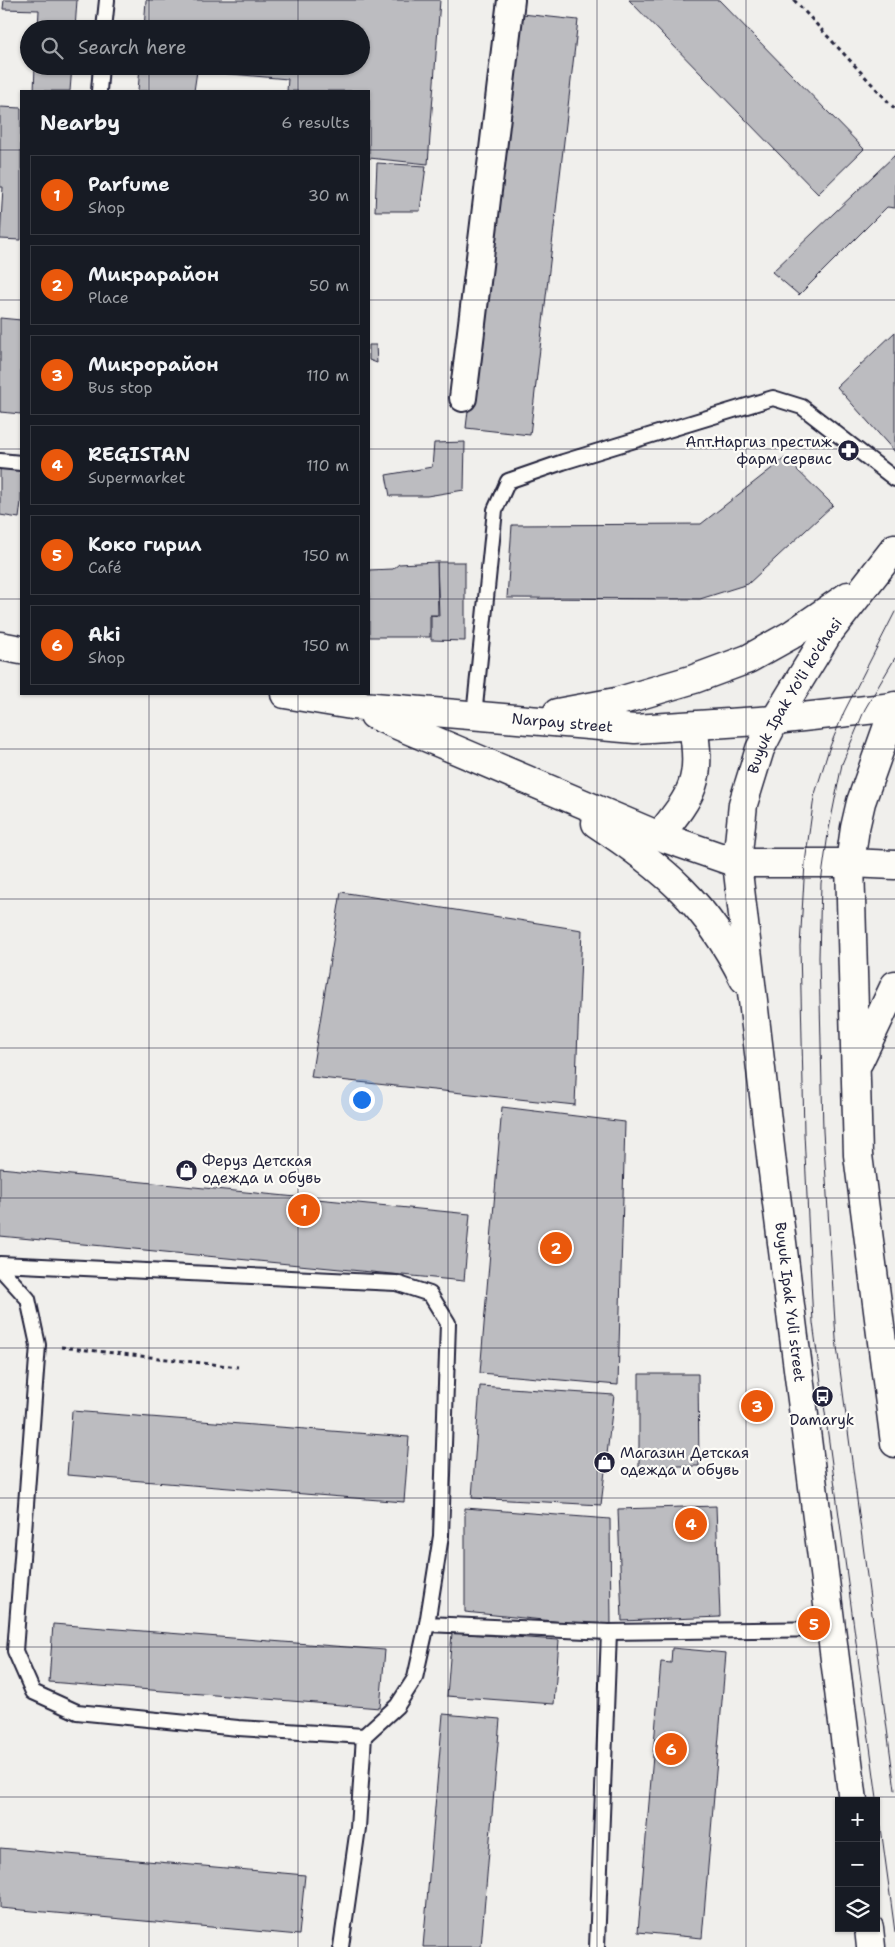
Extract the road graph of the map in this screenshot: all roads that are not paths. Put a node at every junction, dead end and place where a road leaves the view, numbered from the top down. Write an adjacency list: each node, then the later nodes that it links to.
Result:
1 (107, 0): 3 (lane)
2 (512, 0): 6 (street)
3 (105, 20)
4 (100, 75): 5 (lane)
5 (99, 90)
6 (463, 398)
7 (0, 461): 8 (lane)
8 (20, 463)
9 (895, 479): 17 (lane)
10 (895, 548): 11 (main road, Buyuk Ipak Yo'li ko'chasi)
11 (868, 582): 18 (main road); 19 (main road, Buyuk Ipak Yo'li ko'chasi)
12 (0, 646): 13 (main road)
13 (20, 650)
14 (291, 695): 15 (main road, Narpay street)
15 (351, 705): 17 (main road, Narpay street); 21 (main road, Narpay street)
16 (895, 707): 19 (main road, Narpay street); 24 (main road)
17 (474, 716): 18 (main road, Narpay street)
18 (518, 719): 20 (main road, Narpay street)
19 (775, 720): 20 (main road, Narpay street); 23 (main road, Buyuk Ipak Yo'li ko'chasi)
20 (693, 726): 22 (main road)
21 (542, 787): 22 (main road, Narpay street); 27 (main road)
22 (658, 836): 23 (main road, Narpay street)
23 (737, 864): 24 (main road, Narpay street); 27 (main road, Buyuk Ipak Yuli street)
24 (850, 864): 25 (main road, Narpay street); 28 (main road)
25 (895, 865)
26 (895, 985): 28 (main road)
27 (752, 993): 33 (main road, Buyuk Ipak Yuli street)
28 (856, 1067): 31 (main road)
29 (0, 1264): 32 (lane)
30 (0, 1268): 35 (lane)
31 (895, 1443)
32 (427, 1624): 34 (lane); 35 (lane)
33 (832, 1629): 34 (lane); 36 (main road, Buyuk Ipak Yuli street)
34 (609, 1632): 39 (lane)
35 (364, 1736): 38 (lane)
36 (853, 1797)
37 (869, 1932): 40 (main road)
38 (341, 1947)
39 (597, 1947)
40 (871, 1947)

